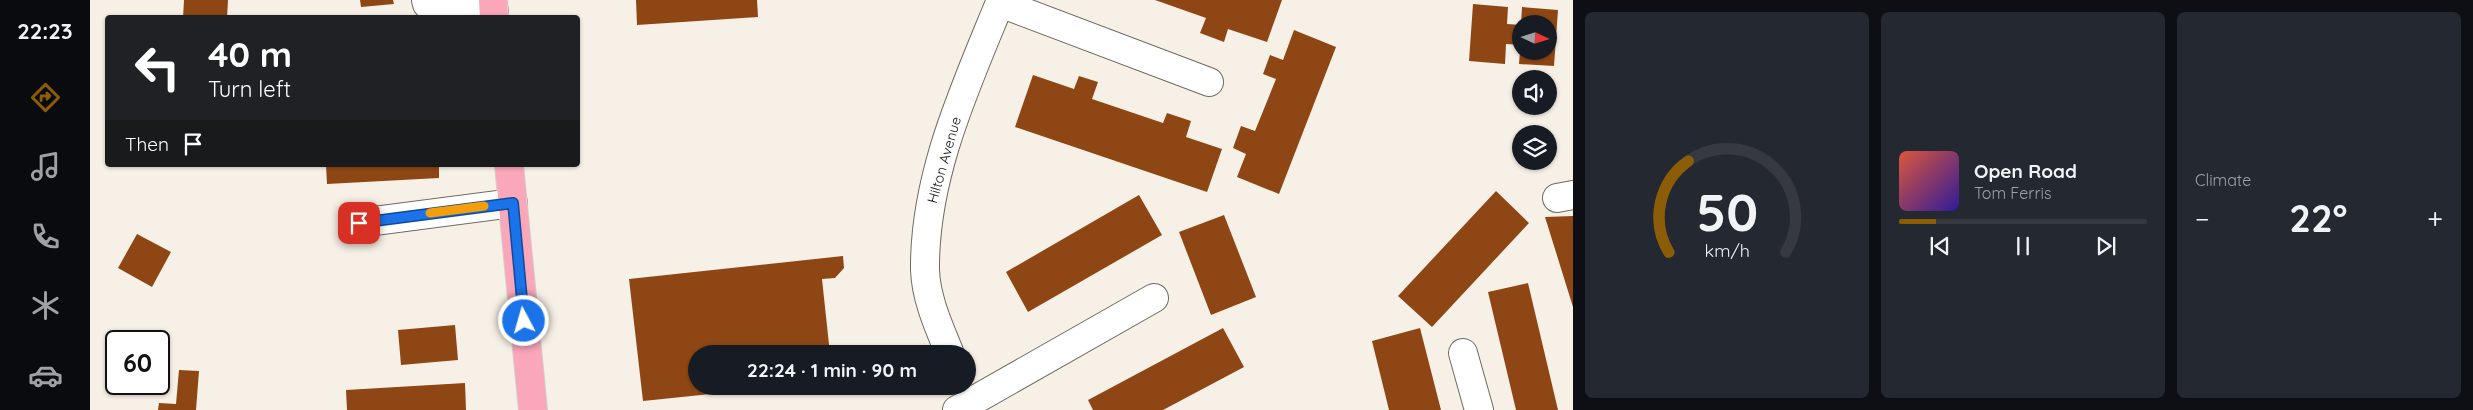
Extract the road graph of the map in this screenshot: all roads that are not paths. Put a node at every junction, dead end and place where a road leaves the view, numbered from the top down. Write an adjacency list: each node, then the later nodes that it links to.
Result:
1 (426, 0): 3 (street)
2 (1000, 2): 4 (street); 9 (street, Hilton Avenue)
3 (493, 9)
4 (1209, 82)
5 (509, 167): 6 (main road)
6 (513, 203): 7 (street); 12 (main road)
7 (359, 223)
8 (1154, 298): 11 (street)
9 (946, 345)
10 (1463, 353): 13 (street)
11 (967, 402)
12 (533, 410)
13 (1479, 410)

